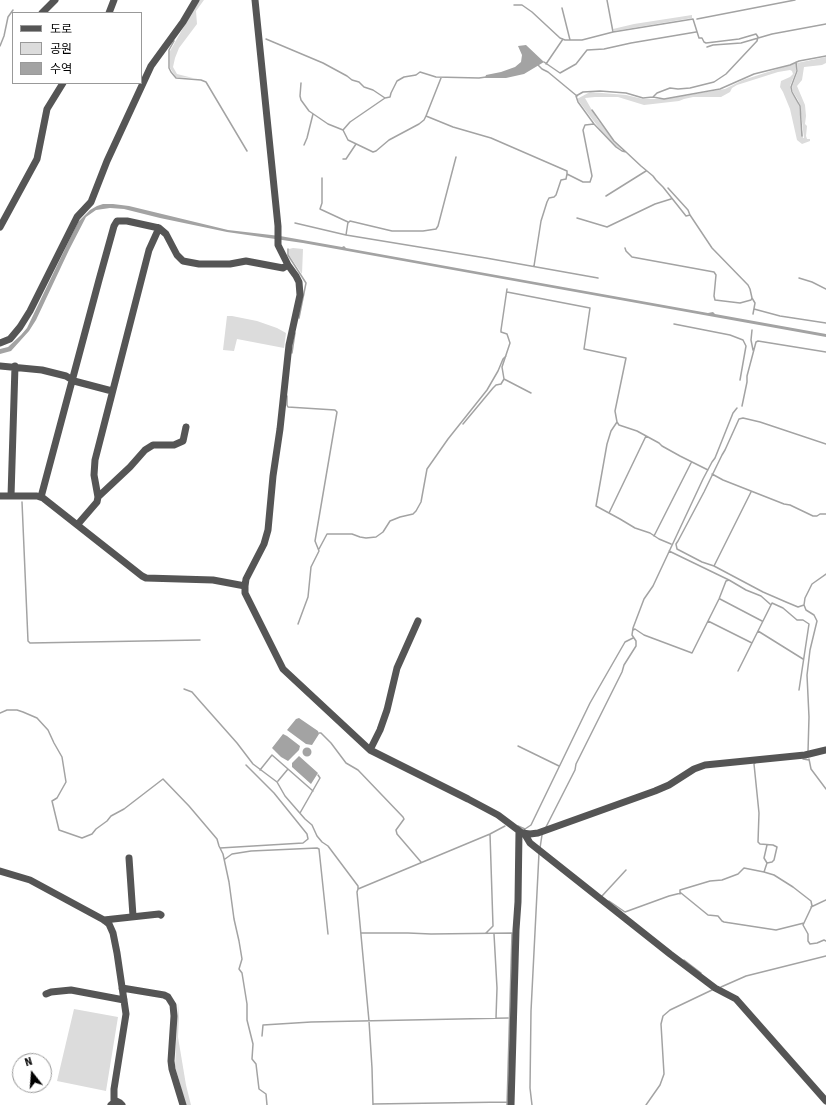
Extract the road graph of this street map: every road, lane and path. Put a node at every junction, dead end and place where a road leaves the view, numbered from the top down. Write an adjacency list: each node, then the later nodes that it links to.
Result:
1 (55, 0): 5 (street)
2 (114, 0): 6 (street)
3 (196, 0): 11 (street)
4 (256, 0): 10 (street)
5 (43, 12)
6 (109, 12)
7 (62, 84): 8 (street)
8 (0, 228)
9 (159, 228): 10 (street); 14 (street); 15 (street)
10 (288, 265): 22 (street)
11 (0, 343)
12 (0, 366): 13 (street)
13 (16, 366): 14 (street); 18 (street)
14 (72, 379): 15 (street); 19 (street)
15 (112, 391): 20 (street)
16 (186, 427): 20 (street)
17 (0, 496): 18 (street)
18 (11, 496): 19 (street)
19 (41, 497): 21 (street)
20 (98, 497): 21 (street)
21 (78, 524): 22 (street)
22 (245, 586): 24 (street)
23 (418, 621): 24 (street)
24 (370, 750): 26 (street)
25 (826, 750): 26 (street)
26 (521, 832): 35 (street); 39 (street)
27 (129, 858): 30 (street)
28 (0, 871): 31 (street)
29 (161, 915): 30 (street)
30 (133, 916): 31 (street)
31 (104, 920): 32 (street)
32 (122, 988): 34 (street); 38 (street)
33 (46, 994): 34 (street)
34 (124, 1000): 36 (street)
35 (826, 1101)
36 (113, 1103): 37 (street)
37 (122, 1105)
38 (182, 1105)
39 (511, 1105)

